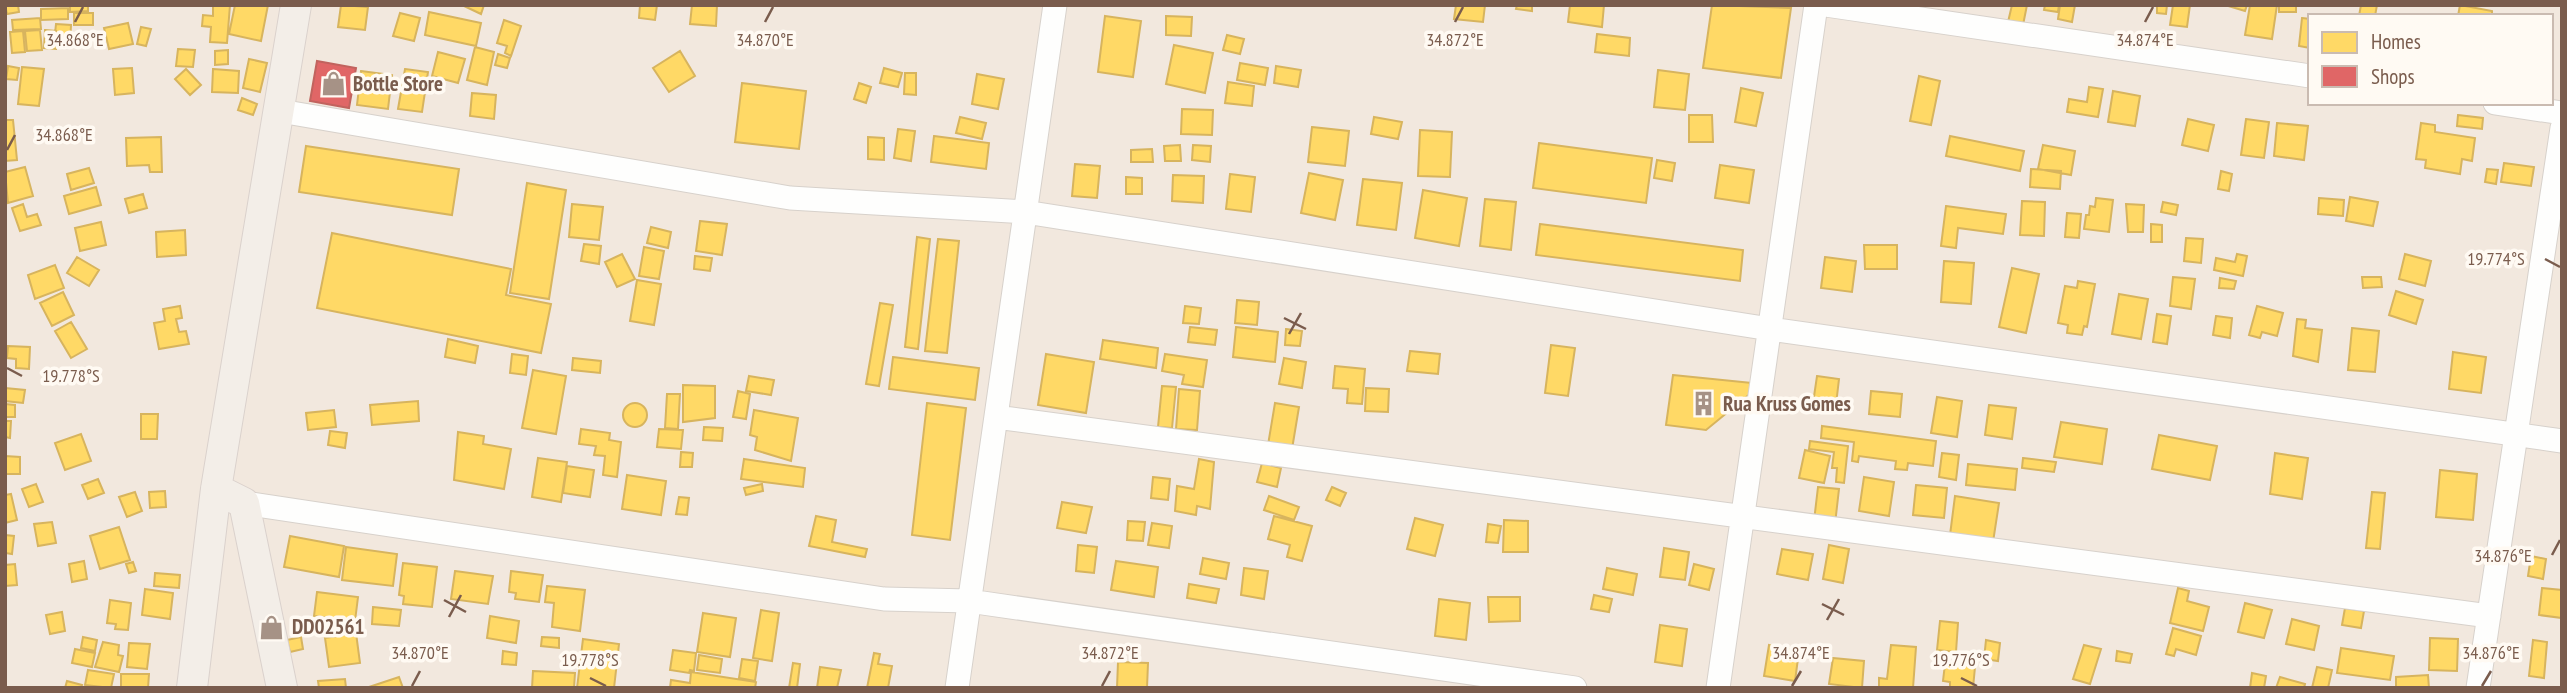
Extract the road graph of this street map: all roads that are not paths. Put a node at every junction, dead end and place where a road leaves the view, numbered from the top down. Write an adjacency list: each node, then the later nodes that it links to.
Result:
1 (296, 5): 7 (main road)
2 (1055, 5): 10 (street)
3 (1816, 5): 11 (street)
4 (1826, 5): 5 (street)
5 (2308, 76)
6 (2508, 105): 8 (street)
7 (280, 110): 10 (street); 15 (main road)
8 (2562, 113)
9 (2562, 128): 13 (street)
10 (1025, 212): 11 (street); 12 (street)
11 (1770, 329): 13 (street); 17 (street)
12 (996, 417): 17 (street); 18 (street)
13 (2516, 436): 14 (street); 19 (street)
14 (2562, 441)
15 (216, 489): 16 (main road); 20 (main road)
16 (244, 503): 18 (street); 21 (main road)
17 (1743, 516): 19 (street); 24 (street)
18 (970, 601): 22 (street); 23 (street)
19 (2489, 616): 25 (street)
20 (192, 688)
21 (282, 688)
22 (957, 688)
23 (1575, 688)
24 (1718, 688)
25 (2478, 688)

